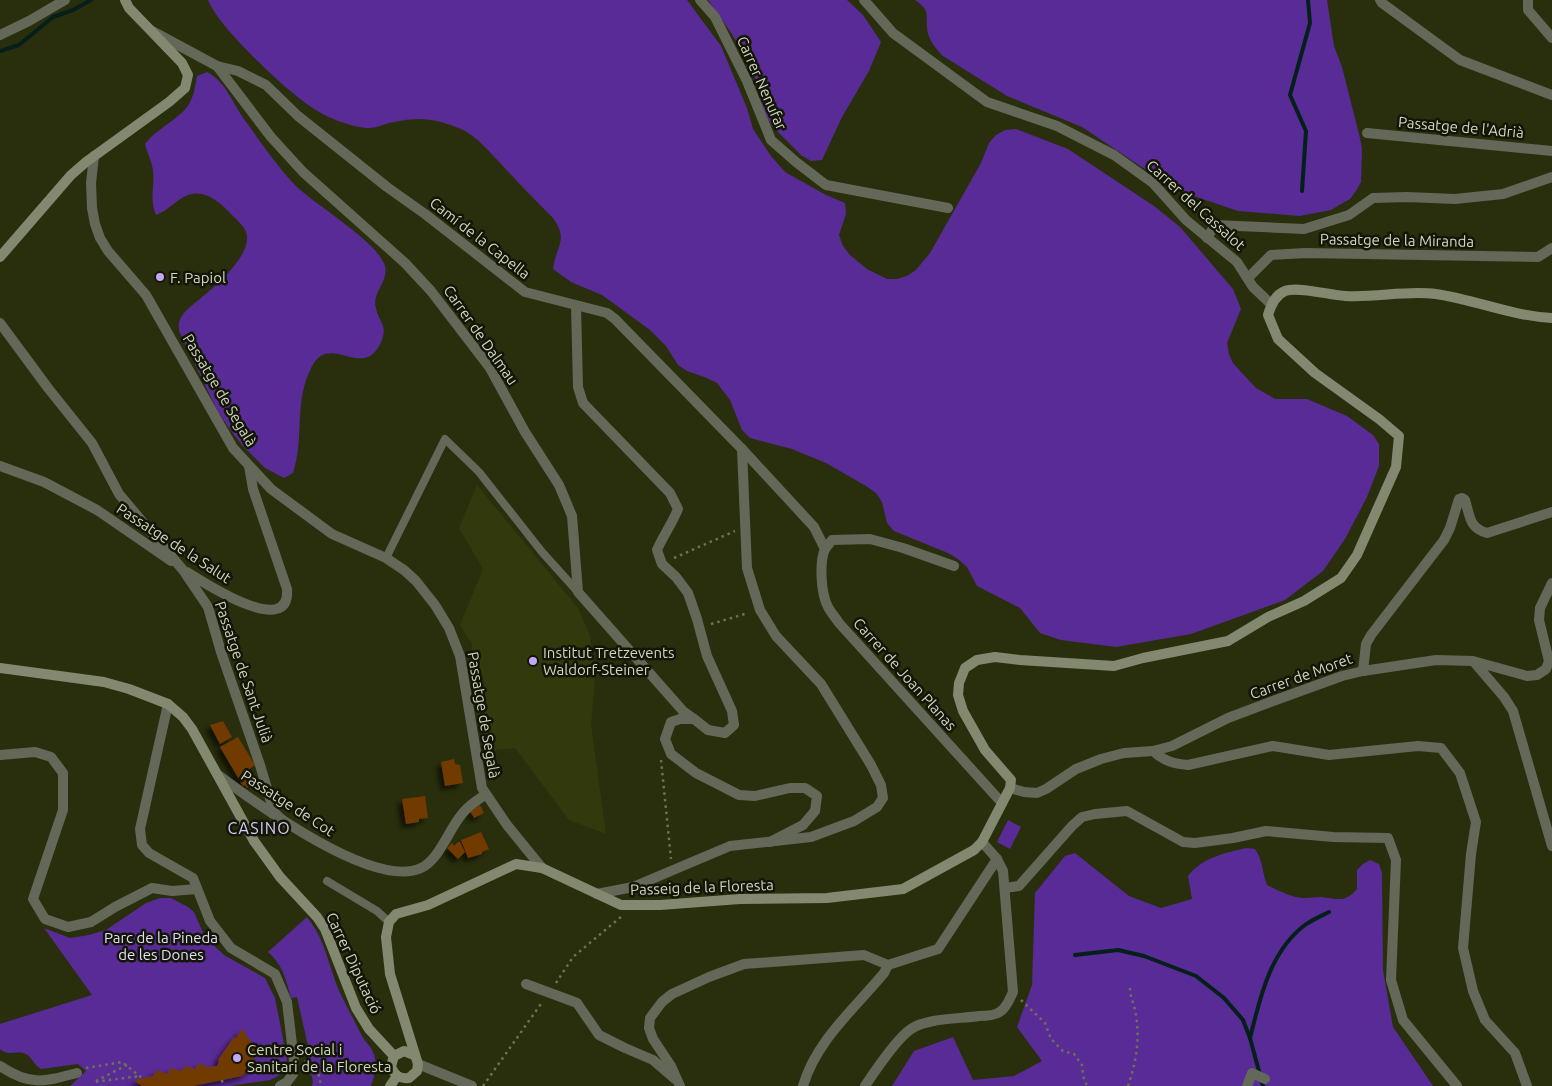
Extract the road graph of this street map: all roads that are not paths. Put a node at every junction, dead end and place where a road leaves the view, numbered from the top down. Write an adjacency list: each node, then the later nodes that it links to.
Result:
1 (65, 0): 8 (street)
2 (125, 0): 7 (street)
3 (700, 0): 16 (street, Carrer Nenufar)
4 (864, 0): 17 (street, Carrer del Cassalot)
5 (1380, 0): 11 (street)
6 (1528, 0): 9 (street)
7 (151, 31): 10 (street, Carrer de Dalmau); 14 (street)
8 (0, 35)
9 (1552, 38)
10 (217, 66): 22 (street, Camí de la Capella); 34 (street, Carrer de Dalmau)
11 (1552, 95)
12 (1367, 133): 13 (street, Passatge de l'Adrià)
13 (1552, 151)
14 (94, 156): 19 (street); 27 (street, Passatge de Segalà)
15 (1552, 177): 17 (street)
16 (948, 208)
17 (1207, 238): 20 (street, Carrer del Cassalot)
18 (1552, 248): 20 (street, Passatge de la Miranda)
19 (0, 257)
20 (1248, 278): 21 (street, Carrer del Cassalot)
21 (1271, 304): 23 (street); 43 (street)
22 (576, 306): 25 (street, Camí de la Capella); 39 (street)
23 (1552, 318)
24 (0, 323): 32 (street, Passatge de Sant Julià)
25 (742, 449): 29 (street, Camí de la Capella); 47 (street)
26 (0, 466): 32 (street, Passatge de la Salut)
27 (249, 466): 30 (street, Passatge de Segalà); 32 (street, Passatge de la Salut)
28 (1552, 512): 37 (street, Carrer de Moret)
29 (825, 549): 31 (street); 45 (street, Carrer de Joan Planas)
30 (386, 558): 34 (lane); 44 (street, Passatge de Segalà)
31 (954, 566)
32 (183, 570): 46 (street, Passatge de Sant Julià)
33 (1552, 583): 35 (street)
34 (578, 592): 39 (street)
35 (1473, 661): 37 (street); 49 (street)
36 (0, 668): 38 (street, Carrer Diputació)
37 (1363, 671): 40 (street, Carrer de Moret)
38 (168, 704): 42 (street, Carrer Diputació); 54 (street)
39 (694, 719): 47 (street)
40 (1153, 752): 43 (street, Carrer de Moret); 73 (street)
41 (0, 755): 54 (street)
42 (218, 775): 46 (street, Passatge de Cot); 59 (street, Carrer Diputació)
43 (1010, 788): 45 (street)
44 (485, 795): 46 (street, Passatge de Cot); 51 (street, Passatge de Segalà)
45 (1002, 803): 48 (street)
46 (284, 821)
47 (770, 842): 55 (street)
48 (982, 842): 50 (street); 55 (street, Passeig de la Floresta)
49 (1552, 846)
50 (997, 859): 53 (street); 57 (street)
51 (542, 868): 55 (street, Passeig de la Floresta); 56 (street, Passeig de la Floresta)
52 (327, 881): 56 (lane)
53 (1005, 888): 70 (street); 72 (street)
54 (197, 889): 66 (street)
55 (597, 894)
56 (389, 922): 60 (street)
57 (888, 965): 65 (street); 69 (street)
58 (526, 984): 65 (street)
59 (394, 1056): 60 (street); 63 (street)
60 (416, 1059): 63 (street); 68 (street)
61 (0, 1066): 62 (street)
62 (76, 1073)
63 (398, 1076): 67 (street)
64 (1266, 1079): 71 (street)
65 (679, 1084)
66 (280, 1086)
67 (390, 1086)
68 (472, 1086)
69 (803, 1086)
70 (865, 1086)
71 (1247, 1086)
72 (1457, 1086)
73 (1527, 1086)

